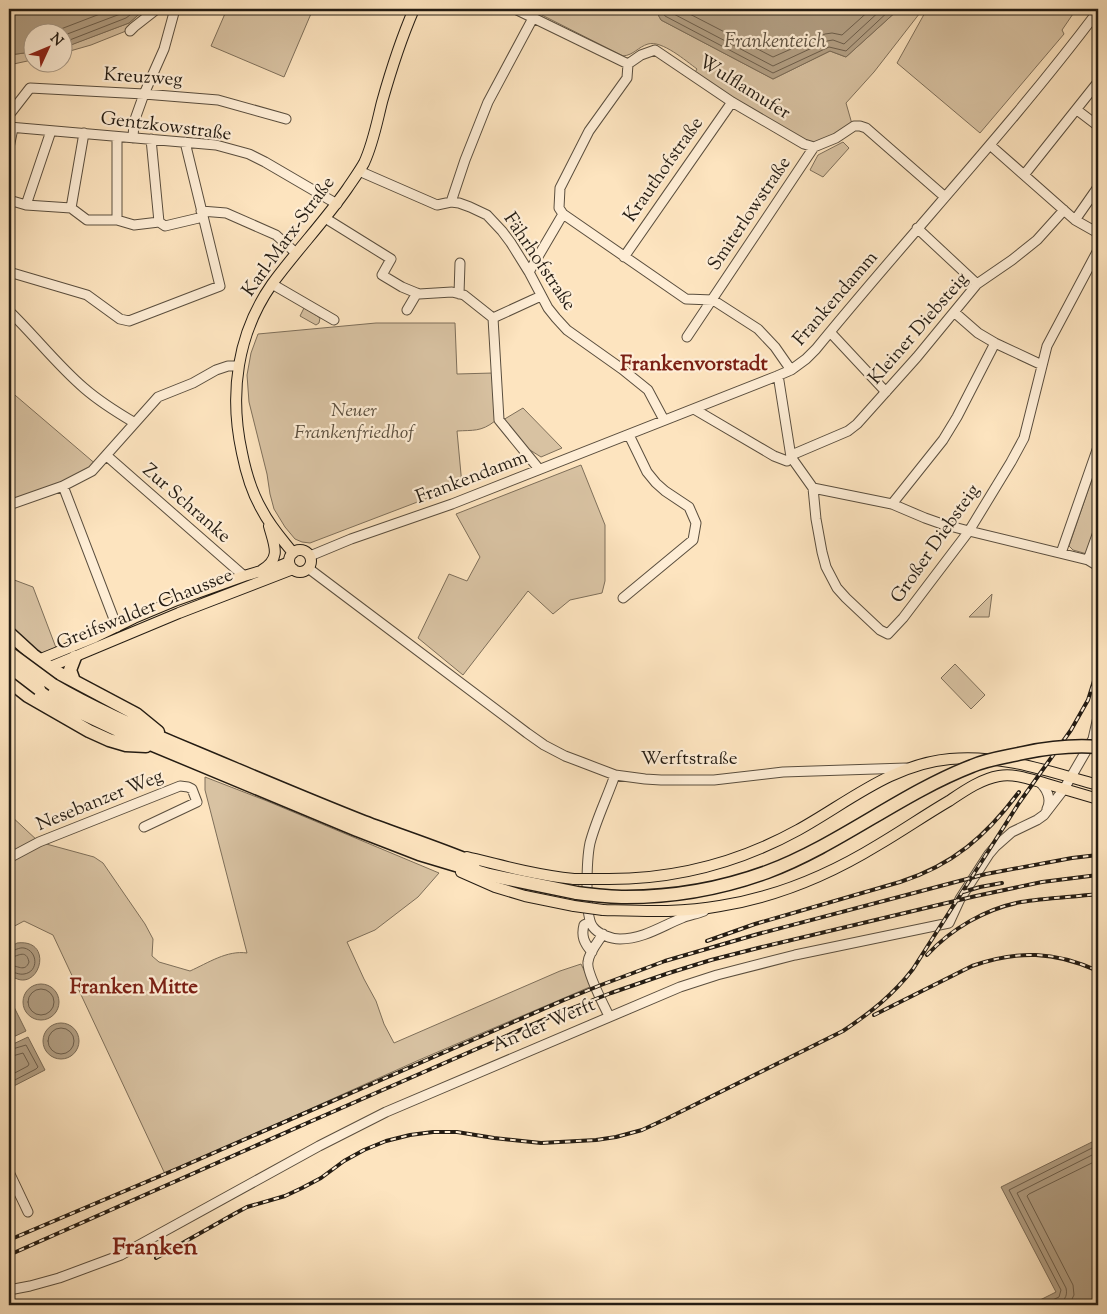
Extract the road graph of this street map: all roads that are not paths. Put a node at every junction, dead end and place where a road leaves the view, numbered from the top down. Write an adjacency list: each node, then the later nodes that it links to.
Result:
1 (157, 9): 7 (street)
2 (175, 9): 10 (street)
3 (414, 9): 26 (main road, Karl-Marx-Straße)
4 (515, 9): 6 (street)
5 (1098, 11): 23 (street, Frankendamm)
6 (534, 18): 8 (street); 31 (street)
7 (130, 31)
8 (628, 64): 11 (street, Wulflamufer); 37 (street)
9 (1098, 82): 12 (street)
10 (144, 94): 13 (street, Kreuzweg); 14 (street, Kreuzweg); 20 (street)
11 (732, 102): 24 (street, Wulflamufer); 46 (street, Krauthofstraße)
12 (1077, 110): 15 (street); 27 (street)
13 (9, 115)
14 (286, 119)
15 (1098, 126)
16 (11, 127): 17 (street, Gentzkowstraße); 25 (street)
17 (51, 131): 18 (street, Gentzkowstraße); 33 (street)
18 (84, 133): 19 (street, Gentzkowstraße); 34 (street)
19 (117, 137): 20 (street, Gentzkowstraße); 39 (street)
20 (133, 138): 21 (street, Gentzkowstraße)
21 (151, 139): 22 (street, Gentzkowstraße); 41 (street)
22 (185, 142): 32 (street, Gentzkowstraße); 36 (street)
23 (990, 145): 27 (street); 29 (street, Frankendamm)
24 (814, 146): 29 (street); 55 (street, Smiterlowstraße)
25 (9, 148)
26 (359, 171): 31 (street, Fährhofstraße); 32 (main road, Karl-Marx-Straße)
27 (1024, 176): 35 (street)
28 (1098, 187): 40 (street)
29 (945, 198): 42 (street, Frankendamm)
30 (9, 200): 33 (street)
31 (451, 202): 49 (street, Fährhofstraße)
32 (337, 204): 38 (main road, Karl-Marx-Straße)
33 (26, 205): 34 (street)
34 (71, 208): 39 (street)
35 (1064, 210): 40 (street); 51 (street, Kleiner Diebsteig)
36 (202, 214): 41 (street); 45 (street); 48 (street)
37 (563, 214): 46 (street); 49 (street)
38 (325, 218): 45 (main road, Karl-Marx-Straße); 52 (street)
39 (116, 220): 41 (street)
40 (1075, 220): 43 (street)
41 (159, 222)
42 (917, 228): 51 (street); 61 (street, Frankendamm)
43 (1098, 233)
44 (1098, 250): 64 (street, Großer Diebsteig)
45 (296, 253): 50 (main road, Karl-Marx-Straße)
46 (624, 257): 55 (street)
47 (460, 263): 53 (street)
48 (9, 272)
49 (529, 272): 54 (street, Fährhofstraße)
50 (272, 284): 60 (street); 65 (main road, Karl-Marx-Straße)
51 (977, 284): 58 (street, Kleiner Diebsteig)
52 (418, 293): 53 (street); 56 (street)
53 (459, 294): 59 (street)
54 (541, 296): 59 (street); 70 (street, Fährhofstraße)
55 (712, 300): 62 (street, Smiterlowstraße); 66 (street)
56 (407, 310)
57 (9, 311): 71 (street)
58 (954, 312): 63 (street); 68 (street, Kleiner Diebsteig)
59 (493, 318): 76 (street)
60 (334, 320)
61 (830, 332): 66 (street, Frankendamm); 68 (street)
62 (687, 337)
63 (995, 343): 64 (street); 79 (street)
64 (1042, 365): 82 (street, Großer Diebsteig)
65 (238, 366): 71 (street); 81 (main road, Karl-Marx-Straße)
66 (791, 370): 67 (street, Frankendamm)
67 (777, 376): 69 (street, Frankendamm); 75 (street)
68 (886, 392): 75 (street, Kleiner Diebsteig)
69 (694, 409): 70 (street, Frankendamm); 75 (street)
70 (664, 420): 72 (street, Frankendamm)
71 (136, 423): 74 (street)
72 (629, 435): 76 (street, Frankendamm); 92 (street)
73 (1098, 447): 84 (street)
74 (107, 456): 77 (street); 91 (street, Zur Schranke)
75 (791, 457): 78 (street)
76 (538, 469): 85 (street, Frankendamm)
77 (63, 486): 80 (street); 93 (street)
78 (813, 488): 79 (street); 82 (street, Großer Diebsteig)
79 (892, 504): 82 (street)
80 (9, 505)
81 (268, 520): 87 (main road, Karl-Marx-Straße); 90 (main road, Karl-Marx-Straße)
82 (969, 531): 84 (street)
83 (1098, 532): 86 (street)
84 (1061, 553): 86 (street)
85 (310, 556): 87 (main road); 89 (main road)
86 (1088, 560): 88 (street)
87 (292, 561): 89 (main road); 90 (main road, Greifswalder Chaussee); 96 (main road, Greifswalder Chaussee)
88 (1098, 566)
89 (308, 568): 105 (street, Werftstraße)
90 (261, 571): 91 (main road, Greifswalder Chaussee)
91 (244, 576): 93 (main road, Greifswalder Chaussee)
92 (623, 598)
93 (117, 627): 97 (main road, Greifswalder Chaussee)
94 (9, 633): 97 (highway)
95 (10, 657): 101 (highway, bridge); 102 (highway, bridge)
96 (75, 657): 97 (main road, Greifswalder Chaussee); 99 (highway)
97 (44, 664): 98 (main road, Greifswalder Chaussee); 99 (highway)
98 (9, 679): 102 (highway)
99 (74, 681): 101 (highway)
100 (1098, 717): 106 (street, An der Werft)
101 (171, 743): 113 (highway)
102 (156, 747): 114 (highway)
103 (1098, 747): 116 (highway, bridge)
104 (909, 768): 105 (street, Werftstraße); 106 (main road, Werftstraße); 113 (main road, bridge)
105 (615, 775): 118 (street)
106 (1071, 777): 108 (main road, Werftstraße); 109 (street, An der Werft)
107 (1038, 781): 109 (main road); 111 (street); 117 (main road)
108 (1098, 785)
109 (1064, 789): 110 (main road); 111 (street, An der Werft)
110 (1098, 798)
111 (1044, 814): 121 (street, An der Werft)
112 (144, 827): 115 (street, Nesebanzer Weg)
113 (450, 852): 116 (highway)
114 (419, 854): 116 (highway); 117 (main road, bridge)
115 (9, 858)
116 (528, 884)
117 (719, 907): 119 (street)
118 (590, 922): 119 (street); 120 (street)
119 (603, 934): 120 (street)
120 (592, 952): 121 (street)
121 (609, 1016): 124 (street, An der Werft)
122 (9, 1172): 123 (street)
123 (28, 1212)
124 (9, 1290)

